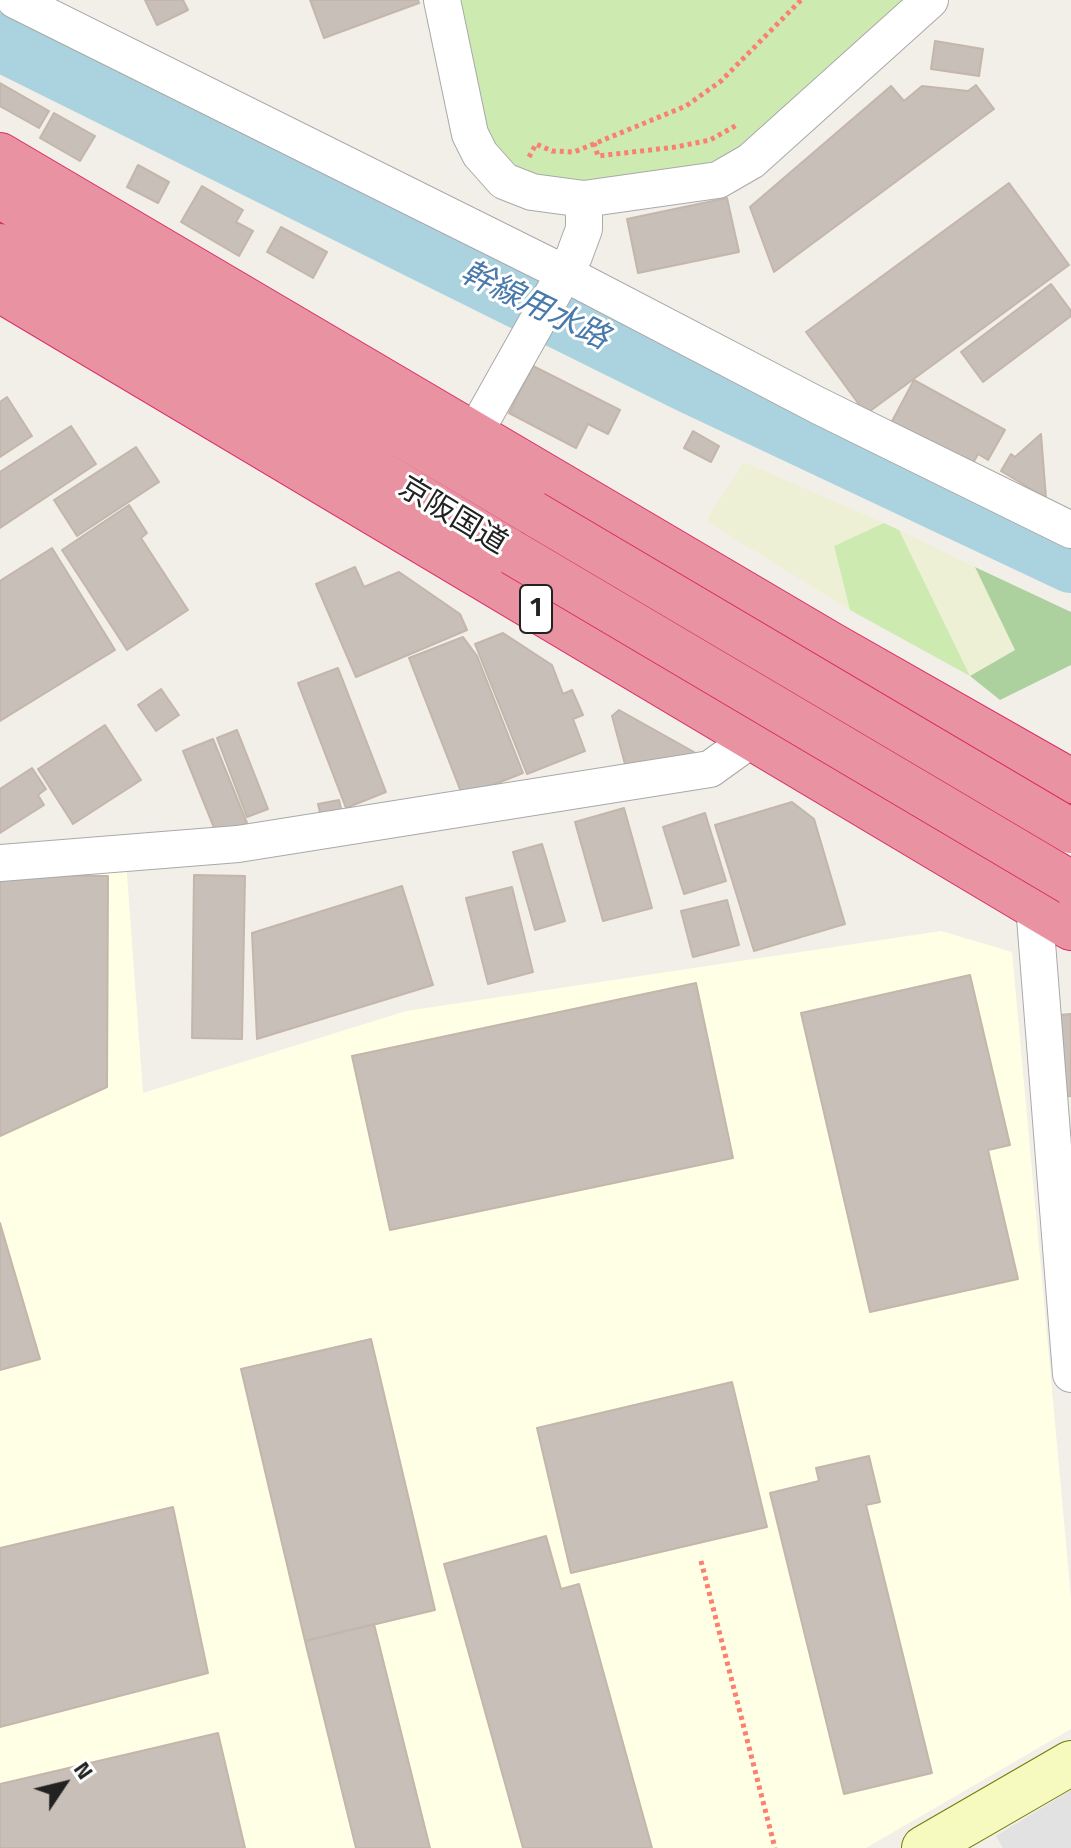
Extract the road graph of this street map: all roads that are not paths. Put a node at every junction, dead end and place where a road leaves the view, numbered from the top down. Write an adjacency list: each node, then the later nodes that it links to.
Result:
1 (15, 0): 8 (street)
2 (442, 0): 6 (street)
3 (930, 0): 6 (street)
4 (0, 155): 10 (highway)
5 (0, 196): 15 (highway, 京阪国道, bridge)
6 (584, 199): 8 (street)
7 (0, 246): 17 (highway, 京阪国道 / 1, bridge)
8 (562, 278): 10 (street); 11 (street)
9 (0, 290): 13 (highway, 1)
10 (474, 434): 12 (highway)
11 (1071, 530)
12 (832, 645): 13 (street); 14 (highway)
13 (753, 738): 16 (street); 18 (highway, 1)
14 (1071, 781)
15 (1071, 831)
16 (0, 863)
17 (1071, 883)
18 (1034, 905): 19 (highway, 1); 20 (street)
19 (1071, 928)
20 (1071, 1374)
21 (1071, 1763): 22 (main road)
22 (924, 1848)

